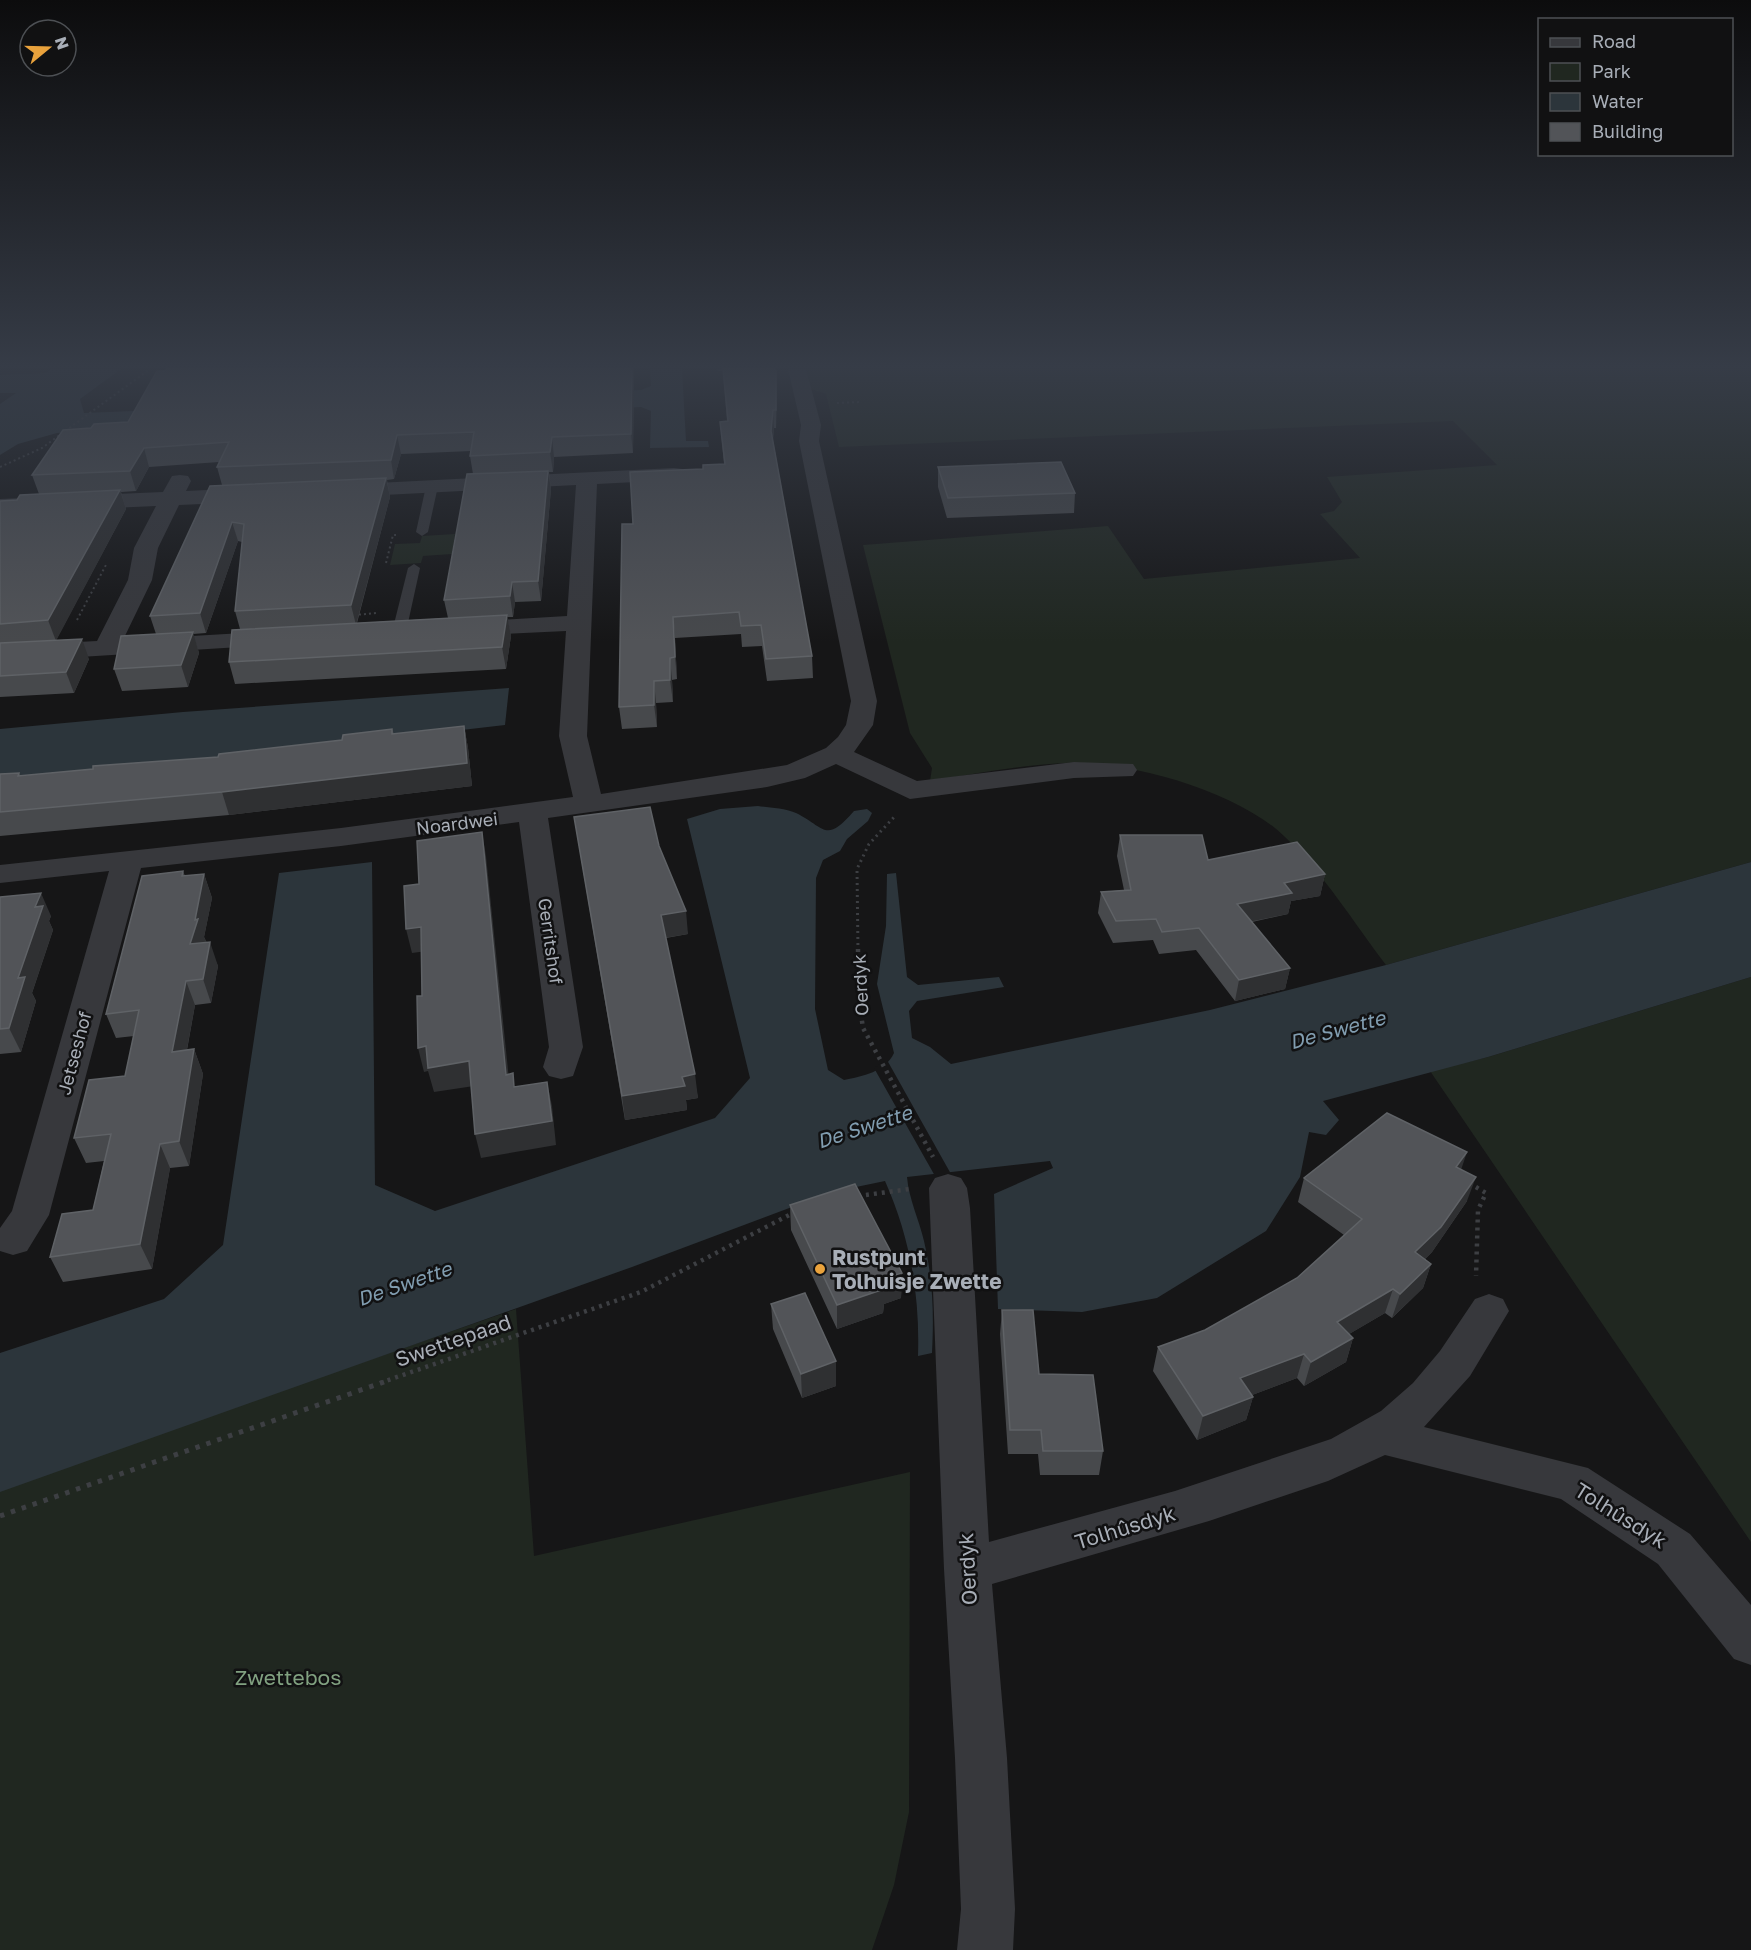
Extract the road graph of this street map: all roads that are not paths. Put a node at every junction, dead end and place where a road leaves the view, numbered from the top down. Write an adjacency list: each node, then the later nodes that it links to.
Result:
1 (562, 460): 4 (street)
2 (585, 460): 7 (street)
3 (813, 460): 22 (street)
4 (336, 470)
5 (688, 474): 7 (street)
6 (206, 476): 13 (street)
7 (585, 479): 9 (street); 17 (street)
8 (27, 484): 12 (street)
9 (432, 486): 10 (street); 15 (lane)
10 (326, 491)
11 (266, 494): 13 (street)
12 (0, 495)
13 (171, 498): 14 (street); 20 (street)
14 (0, 506)
15 (422, 532)
16 (414, 567): 18 (lane)
17 (578, 623): 18 (street); 24 (street)
18 (408, 632)
19 (305, 637): 20 (street)
20 (105, 648): 21 (street)
21 (0, 654)
22 (836, 754): 23 (street); 24 (street)
23 (1123, 770)
24 (589, 804): 25 (street, Noardwei)
25 (533, 814): 26 (street, Noardwei); 28 (street, Gerritshof)
26 (127, 862): 27 (street, Noardwei); 30 (street, Jetseshof)
27 (0, 874)
28 (561, 1067)
29 (931, 1178): 33 (street, Oerdyk)
30 (13, 1240)
31 (1489, 1311): 32 (street, Tolhûsdyk)
32 (1380, 1435): 33 (street, Tolhûsdyk); 34 (street, Tolhûsdyk)
33 (967, 1569): 35 (street, Oerdyk)
34 (1751, 1642)
35 (985, 1950)

